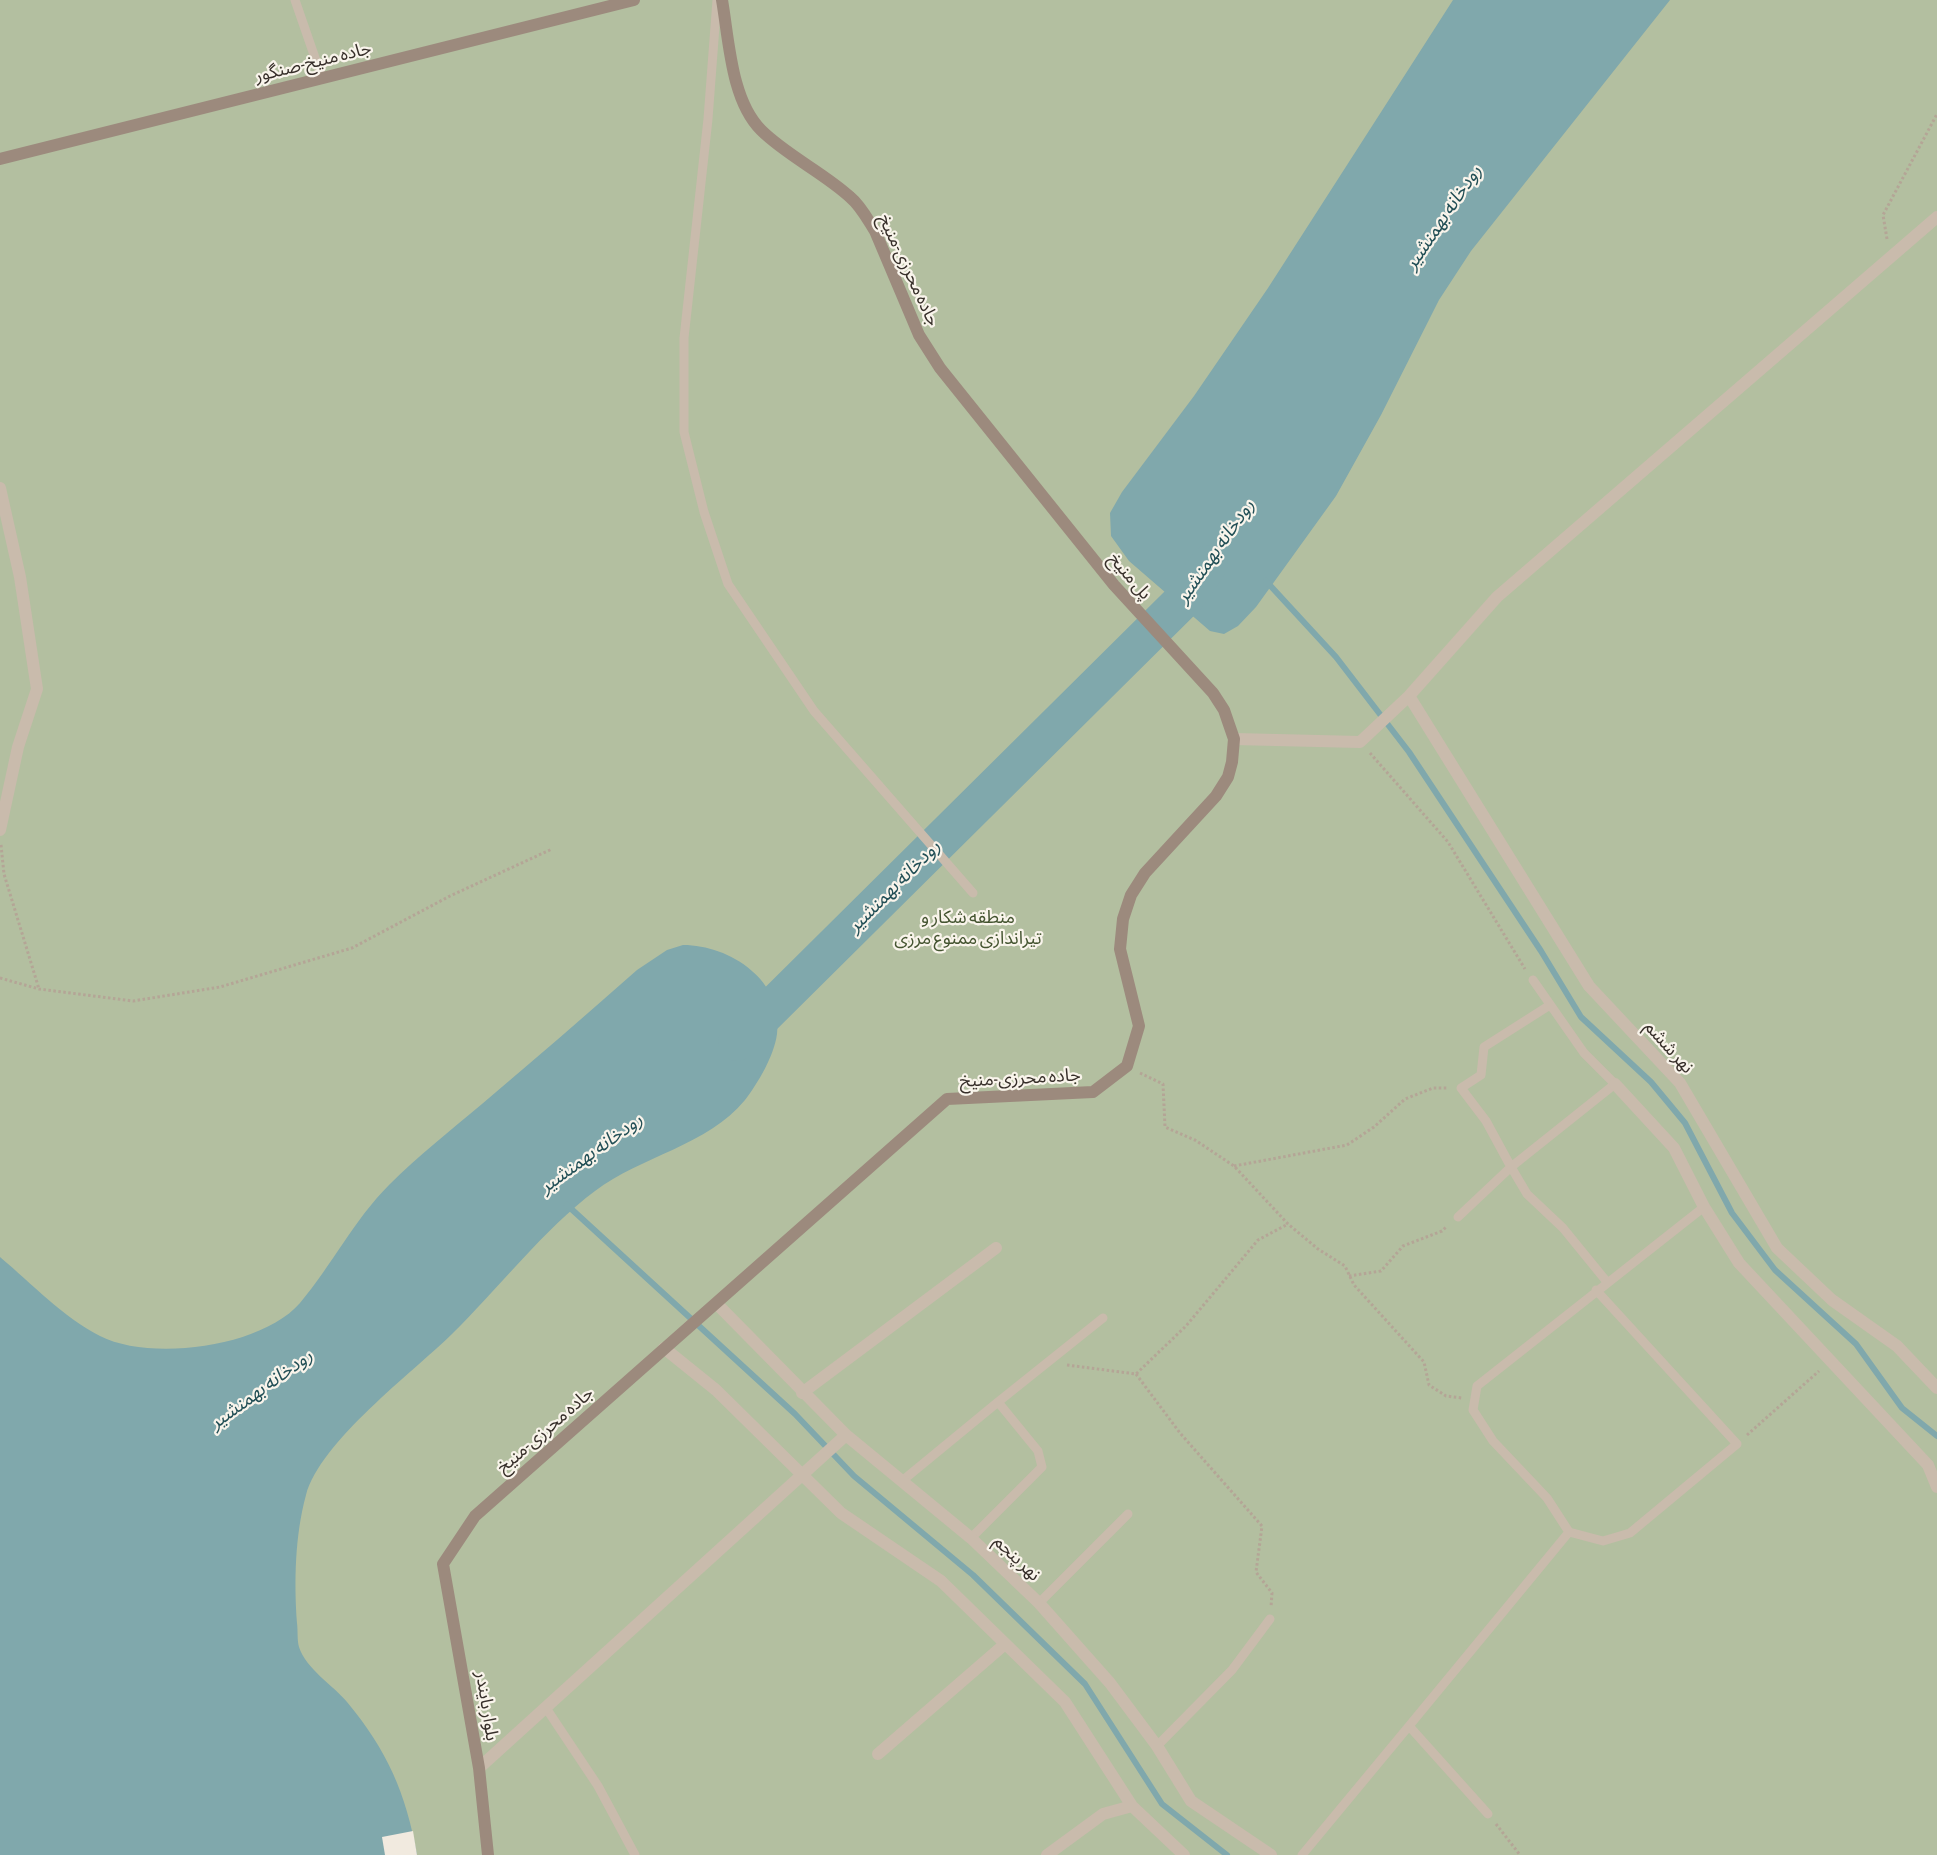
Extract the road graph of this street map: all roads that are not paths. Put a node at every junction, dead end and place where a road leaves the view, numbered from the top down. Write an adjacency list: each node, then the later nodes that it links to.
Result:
1 (295, 0): 5 (lane)
2 (634, 0): 5 (main road, جاده منیخ-صنگور)
3 (717, 0): 13 (lane)
4 (722, 0): 8 (main road, جاده محرزی-منیخ)
5 (322, 78): 6 (main road, جاده منیخ-صنگور)
6 (0, 159)
7 (1937, 217): 10 (street)
8 (1033, 483): 11 (main road, پل منیخ)
9 (0, 488): 12 (street)
10 (1409, 696): 11 (street); 26 (street, نهر ششم)
11 (1234, 739): 23 (main road, جاده محرزی-منیخ)
12 (0, 830)
13 (972, 893)
14 (1533, 980): 15 (lane)
15 (1550, 1005): 16 (lane); 17 (lane)
16 (1615, 1084): 17 (lane); 18 (street)
17 (1511, 1167): 19 (lane); 21 (lane)
18 (1704, 1208): 21 (lane); 32 (street)
19 (1458, 1217)
20 (996, 1248): 27 (street)
21 (1607, 1282): 22 (lane)
22 (1596, 1290): 34 (lane); 34 (lane)
23 (712, 1307): 25 (main road, جاده محرزی-منیخ); 27 (street, نهر پنجم)
24 (1103, 1318): 28 (lane)
25 (664, 1348): 30 (street); 36 (main road, جاده محرزی-منیخ)
26 (1937, 1388)
27 (802, 1393): 29 (street, نهر پنجم)
28 (998, 1402): 31 (lane); 35 (lane)
29 (842, 1439): 30 (street); 31 (street, نهر پنجم)
30 (802, 1475): 39 (street); 40 (street)
31 (902, 1482): 35 (street, نهر پنجم)
32 (1937, 1487)
33 (1128, 1514): 37 (lane)
34 (1568, 1532): 41 (lane)
35 (971, 1538): 37 (street, نهر پنجم)
36 (443, 1564): 44 (main road, بلوار بایندر)
37 (1039, 1603): 42 (street, نهر پنجم)
38 (1270, 1619): 42 (lane)
39 (1006, 1644): 43 (street); 45 (street)
40 (546, 1708): 44 (street); 48 (lane)
41 (1409, 1726): 46 (lane); 52 (lane)
42 (1157, 1746): 51 (street, نهر پنجم)
43 (878, 1754)
44 (479, 1768): 47 (main road, بلوار بایندر)
45 (1132, 1806): 49 (street); 50 (street)
46 (1488, 1814)
47 (488, 1855)
48 (636, 1855)
49 (1047, 1855)
50 (1184, 1855)
51 (1271, 1855)
52 (1302, 1855)

